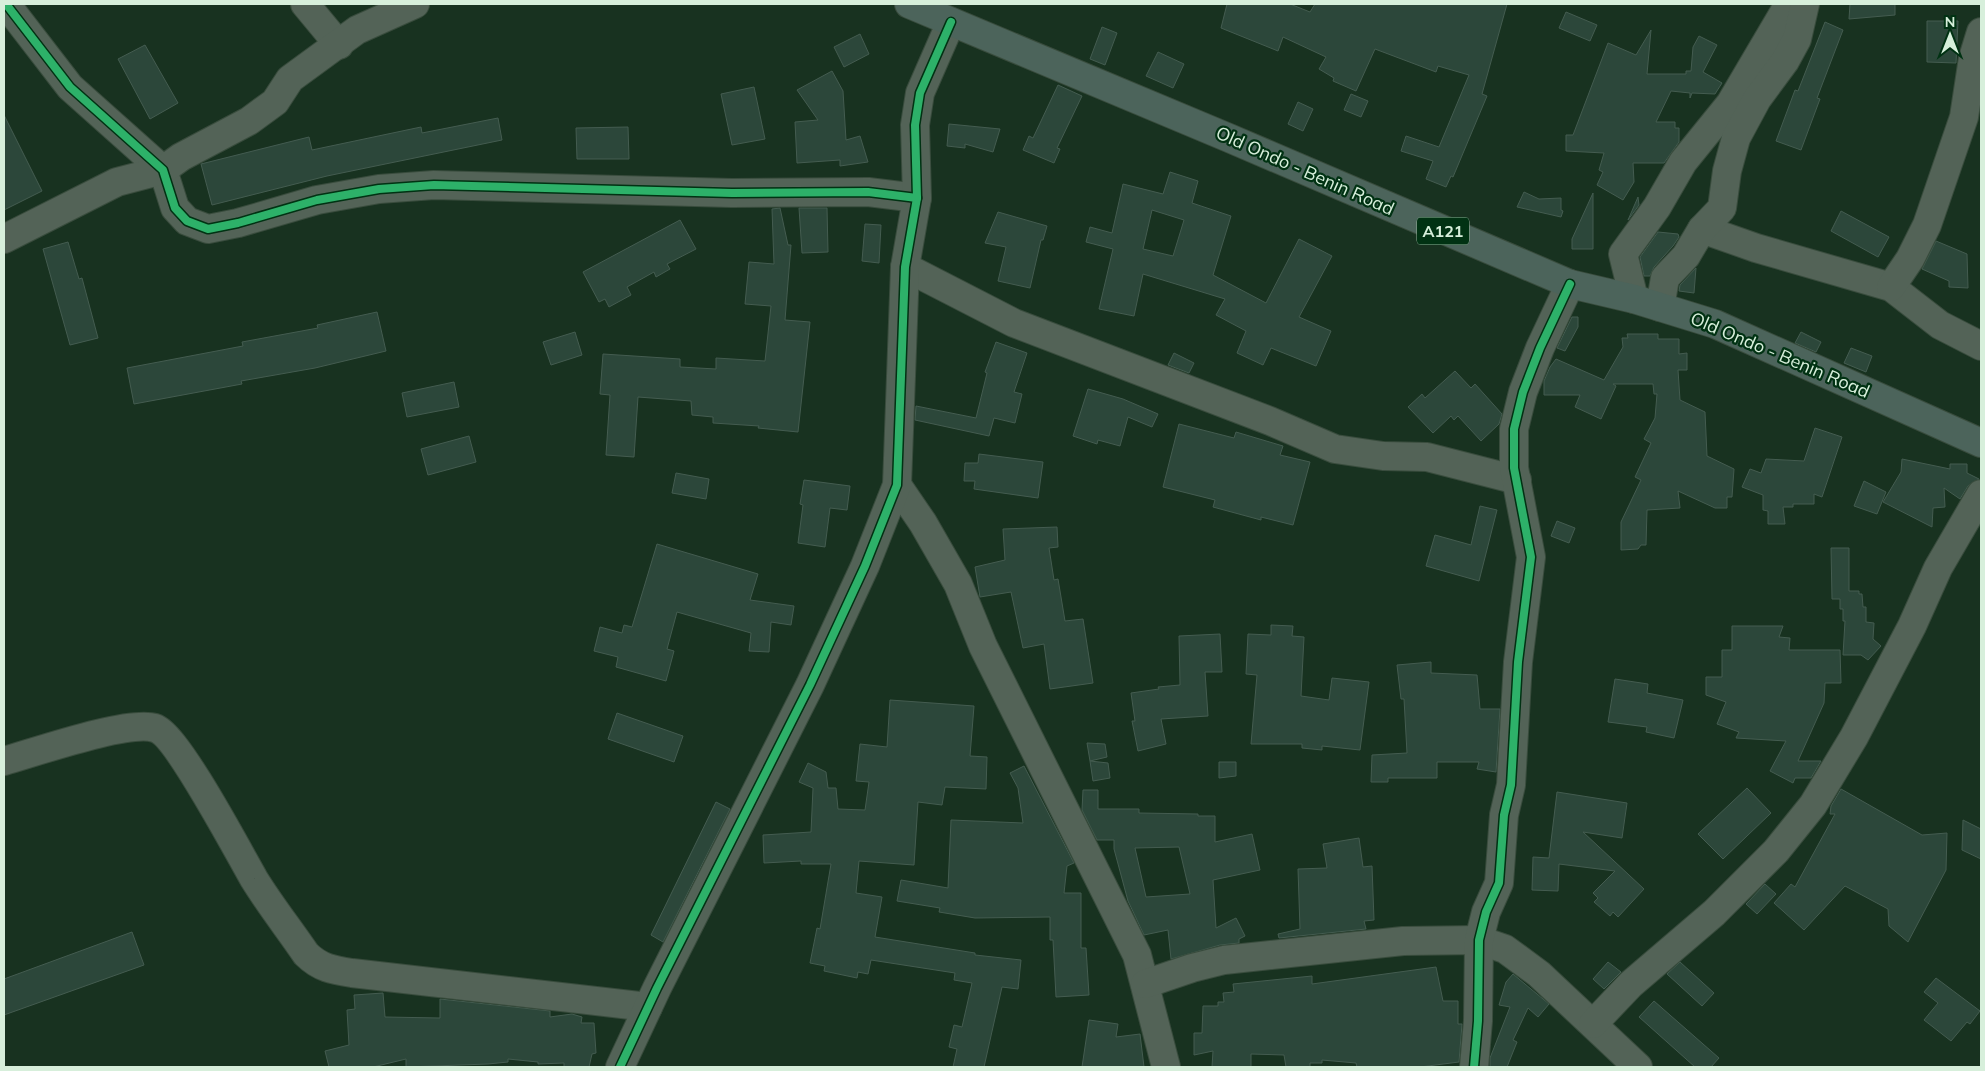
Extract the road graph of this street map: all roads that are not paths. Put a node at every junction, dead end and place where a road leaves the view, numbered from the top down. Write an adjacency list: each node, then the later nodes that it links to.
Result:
1 (6, 4): 10 (street)
2 (305, 4): 9 (street)
3 (415, 4): 9 (street)
4 (910, 4): 7 (main road, Old Ondo - Benin Road / A121)
5 (1789, 4): 17 (street)
6 (1805, 4): 12 (street)
7 (951, 22): 11 (street); 15 (main road, Old Ondo - Benin Road / A121)
8 (1981, 32): 16 (street)
9 (339, 45): 10 (street)
10 (163, 170): 11 (street); 13 (street)
11 (917, 198): 14 (street)
12 (1702, 229): 16 (street); 18 (street)
13 (4, 239)
14 (905, 267): 21 (street); 22 (street)
15 (1570, 284): 17 (main road, Old Ondo - Benin Road / A121); 21 (street)
16 (1891, 287): 19 (street)
17 (1634, 298): 18 (main road, Old Ondo - Benin Road / A121)
18 (1660, 307): 20 (main road, Old Ondo - Benin Road / A121)
19 (1981, 346)
20 (1981, 443)
21 (1517, 480): 25 (street)
22 (897, 485): 26 (street); 27 (street)
23 (1981, 494): 28 (street)
24 (4, 761): 27 (street)
25 (1479, 940): 26 (street); 28 (street); 31 (street)
26 (1145, 984): 30 (street)
27 (648, 1007): 29 (street)
28 (1593, 1024): 32 (street)
29 (620, 1067)
30 (1166, 1067)
31 (1474, 1067)
32 (1638, 1067)

